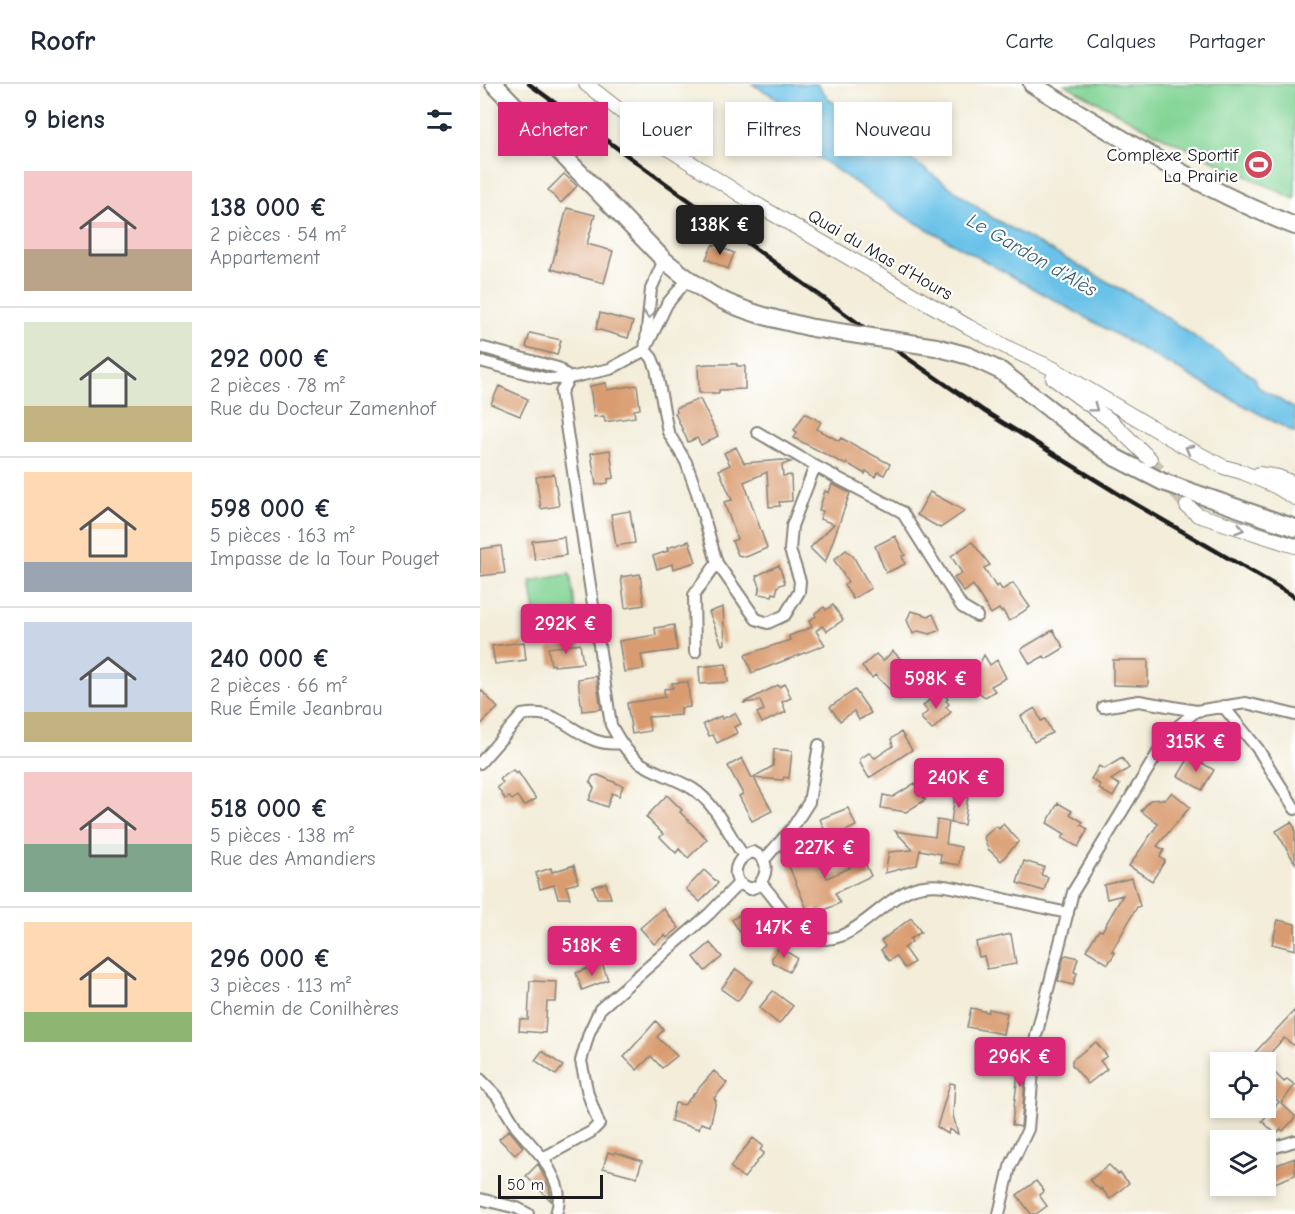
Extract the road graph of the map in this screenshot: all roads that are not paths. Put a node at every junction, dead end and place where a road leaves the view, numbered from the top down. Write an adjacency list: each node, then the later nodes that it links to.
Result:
1 (494, 84): 5 (main road)
2 (586, 84): 9 (street, Quai du Mas d'Hours)
3 (1032, 84): 4 (main road)
4 (1295, 226)
5 (664, 260): 6 (main road); 8 (street, one-way to 8)
6 (688, 279): 8 (street); 19 (main road, bridge)
7 (480, 347): 11 (street)
8 (645, 350): 11 (street); 21 (street)
9 (1012, 350): 13 (street, Quai du Mas d'Hours, one-way to 13); 15 (street, Quai du Mas d'Hours, one-way to 9)
10 (480, 362): 11 (street)
11 (568, 378): 28 (street)
12 (757, 432): 14 (street)
13 (1149, 459)
14 (815, 466): 21 (street); 22 (street)
15 (1242, 472): 16 (street); 17 (street, Quai du Mas d'Hours)
16 (1295, 484)
17 (1295, 498)
18 (1187, 506): 20 (street, one-way to 20)
19 (1295, 528)
20 (1295, 546)
21 (717, 563): 23 (street)
22 (977, 616)
23 (695, 652)
24 (1223, 706): 26 (street); 27 (street); 31 (street)
25 (1103, 707): 26 (street)
26 (1196, 711): 36 (street)
27 (1295, 715)
28 (621, 743): 30 (street); 32 (street)
29 (819, 745): 33 (street)
30 (480, 763)
31 (1295, 808)
32 (743, 855): 33 (street); 34 (street)
33 (764, 860): 35 (street)
34 (739, 883): 35 (street); 40 (street)
35 (761, 883): 36 (street)
36 (1068, 913): 44 (street)
37 (480, 1079): 40 (street)
38 (1295, 1141): 39 (street)
39 (1276, 1147)
40 (543, 1158): 43 (street)
41 (480, 1198): 42 (street)
42 (528, 1214)
43 (556, 1214)
44 (999, 1214)

